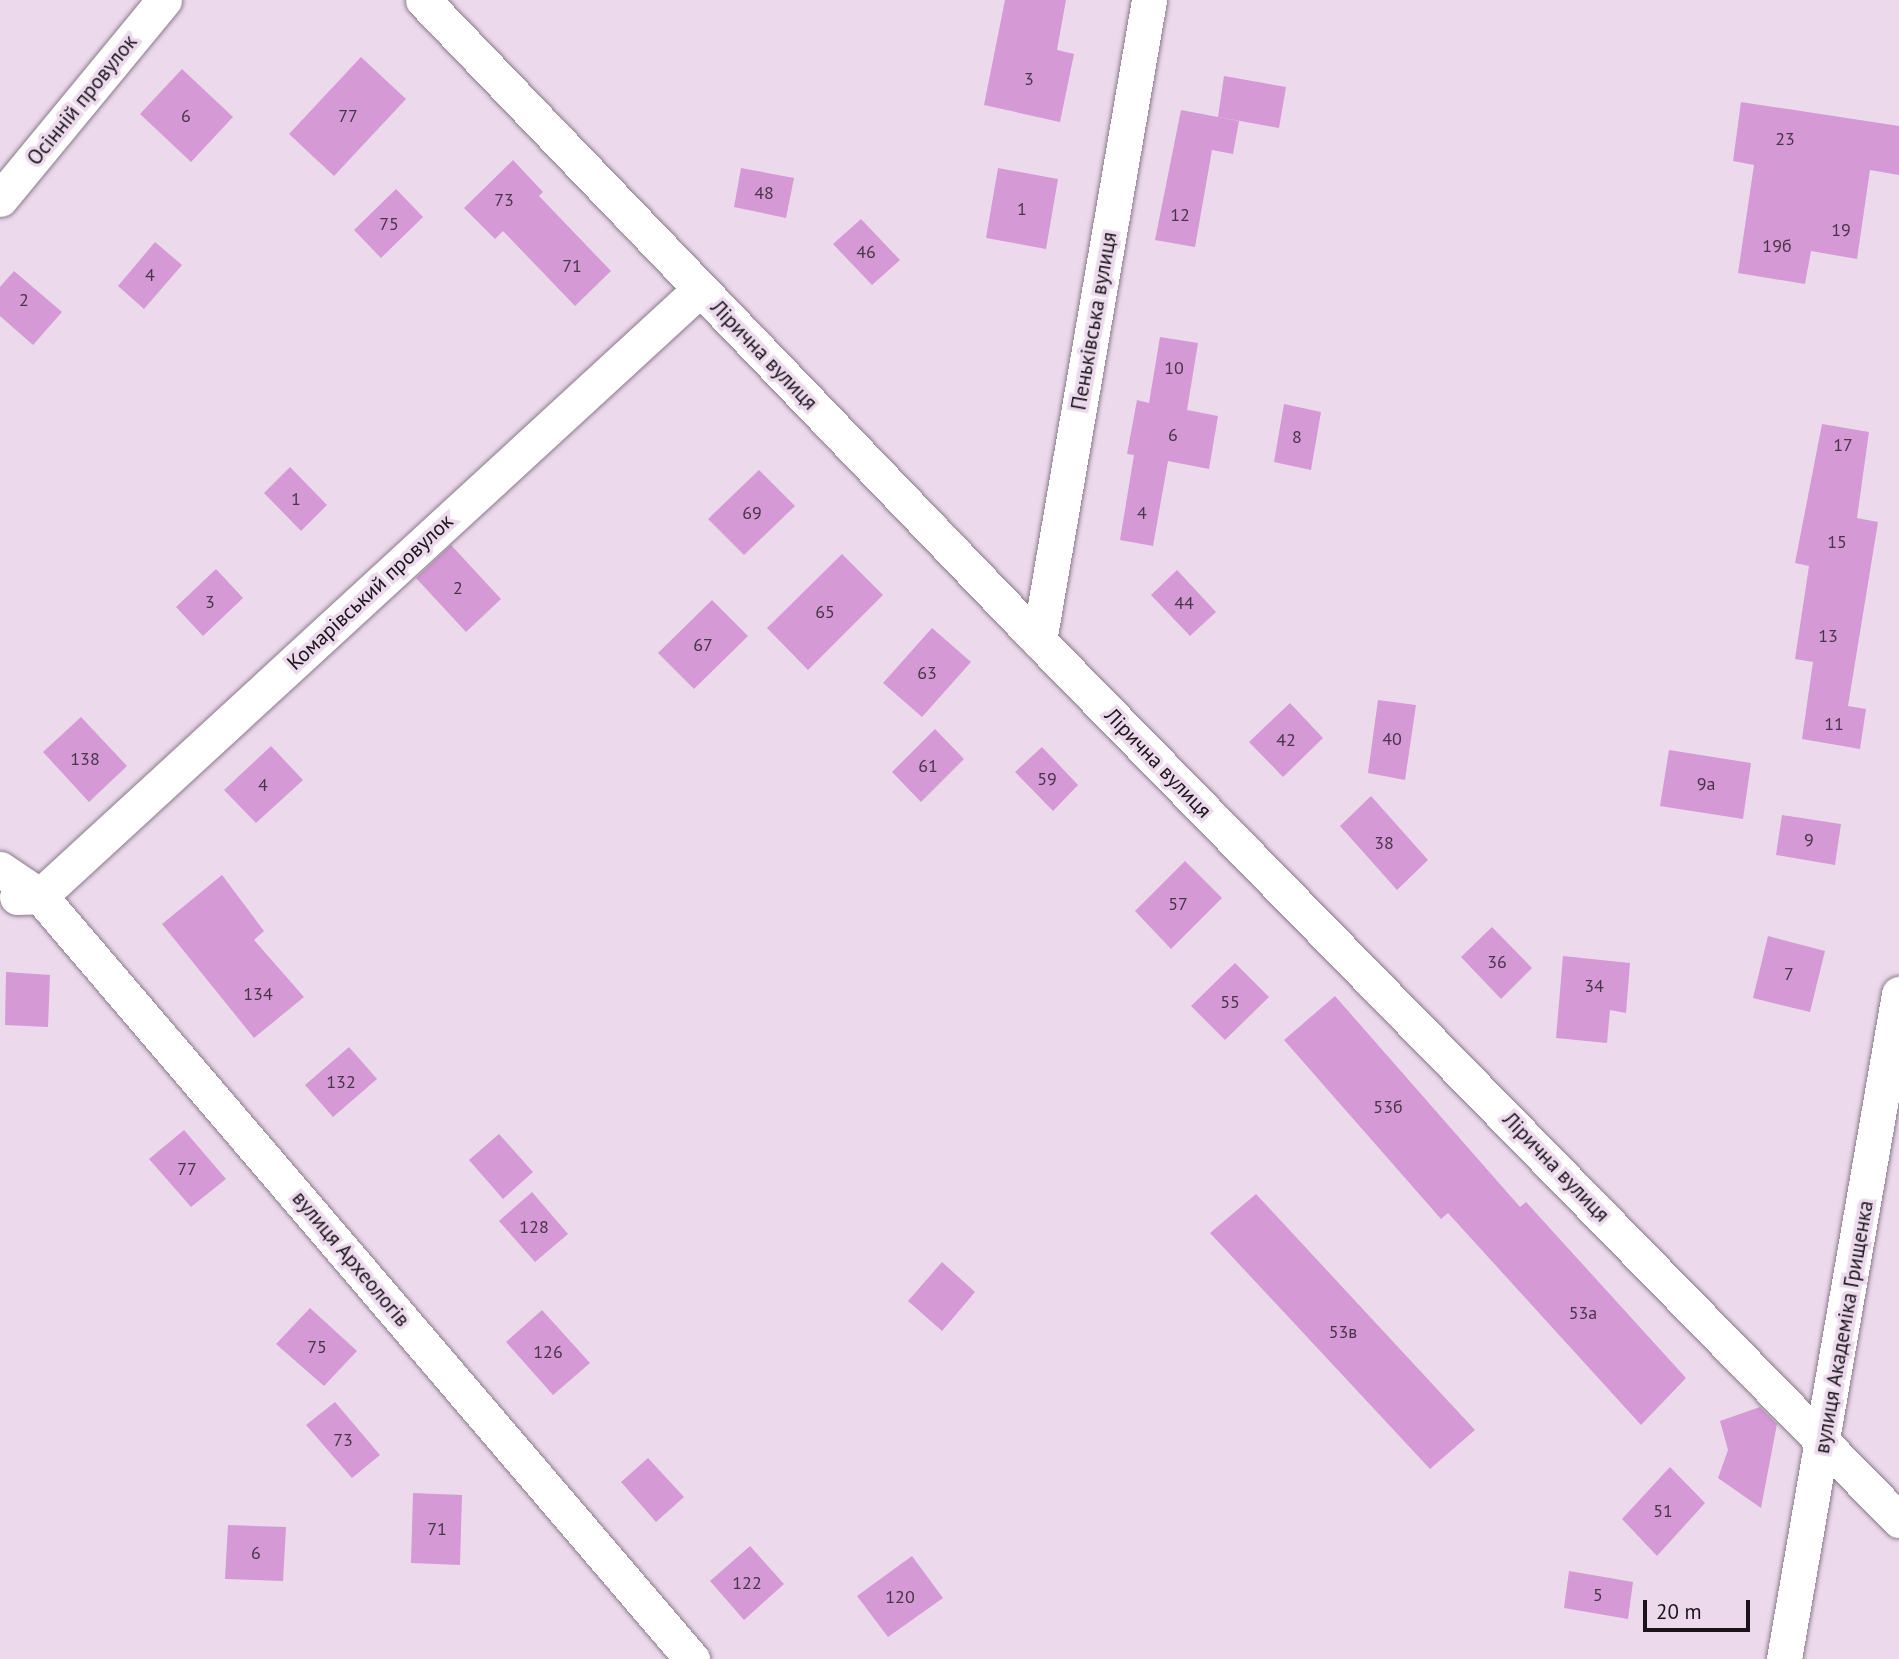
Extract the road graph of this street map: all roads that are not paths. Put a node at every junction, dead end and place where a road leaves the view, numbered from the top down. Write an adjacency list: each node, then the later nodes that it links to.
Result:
1 (164, 0): 4 (street, Осінній провулок)
2 (423, 0): 5 (street, Лірична вулиця)
3 (1149, 0): 6 (street, Пеньківська вулиця)
4 (0, 199)
5 (700, 289): 6 (street, Лірична вулиця); 8 (street, Комарівський провулок)
6 (1039, 641): 11 (street, Лірична вулиця)
7 (0, 869): 8 (street, вулиця Археологів)
8 (40, 895): 9 (street); 13 (street, вулиця Археологів)
9 (0, 897)
10 (1899, 994): 11 (street, вулиця Академіка Грищенка)
11 (1825, 1441): 12 (street, Лірична вулиця); 14 (street, вулиця Академіка Грищенка)
12 (1899, 1520)
13 (692, 1659)
14 (1784, 1659)

